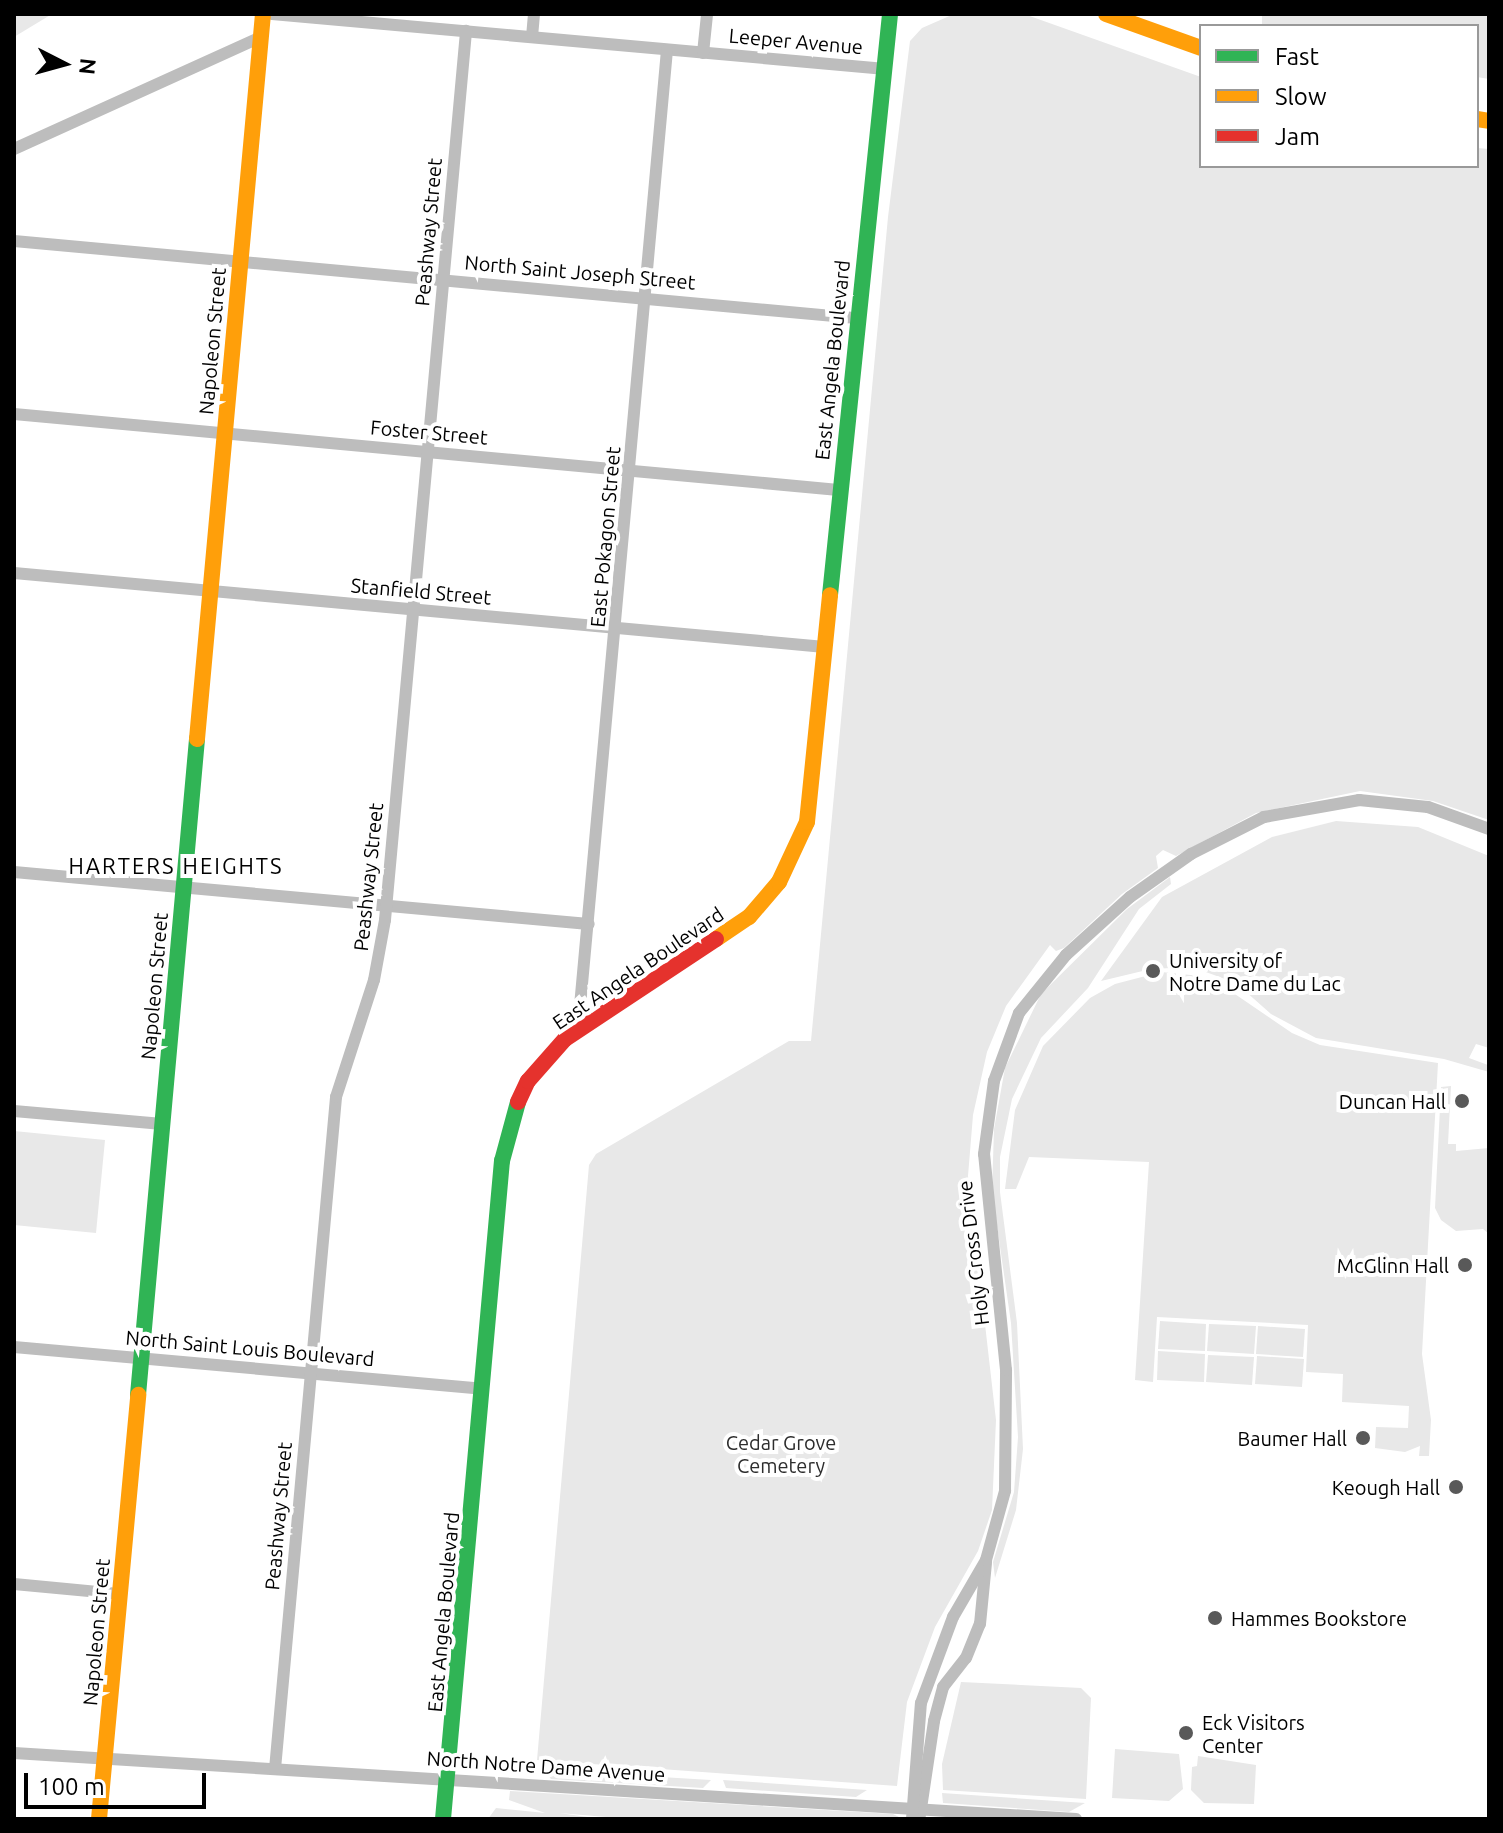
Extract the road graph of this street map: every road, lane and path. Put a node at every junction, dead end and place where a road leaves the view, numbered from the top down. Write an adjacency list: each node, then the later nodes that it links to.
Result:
1 (263, 14): 8 (main road, Napoleon Street)
2 (272, 14): 7 (street, Leeper Avenue)
3 (534, 14): 9 (street)
4 (707, 14): 12 (street)
5 (890, 14): 13 (main road, East Angela Boulevard)
6 (1106, 14): 10 (main road)
7 (466, 31): 9 (street, Leeper Avenue); 17 (street, Peashway Street)
8 (261, 37): 14 (street); 16 (main road, Napoleon Street)
9 (532, 37): 11 (street, Leeper Avenue)
10 (1199, 47)
11 (667, 50): 12 (street, Leeper Avenue); 18 (street, East Pokagon Street)
12 (703, 53): 13 (street, Leeper Avenue)
13 (886, 69): 19 (main road, East Angela Boulevard)
14 (14, 149)
15 (14, 241): 16 (street, North Saint Joseph Street)
16 (239, 262): 17 (street, North Saint Joseph Street); 21 (main road, Napoleon Street)
17 (444, 280): 18 (street, North Saint Joseph Street); 22 (street, Peashway Street)
18 (646, 298): 19 (street, North Saint Joseph Street); 23 (street, East Pokagon Street)
19 (856, 318): 24 (main road, East Angela Boulevard)
20 (14, 414): 21 (street, Foster Street)
21 (223, 434): 22 (street, Foster Street); 26 (main road, Napoleon Street)
22 (428, 452): 23 (street, Foster Street); 27 (street, Peashway Street)
23 (631, 471): 24 (street, Foster Street); 28 (street, East Pokagon Street)
24 (839, 490): 29 (main road, East Angela Boulevard)
25 (14, 573): 26 (street, Stanfield Street)
26 (209, 591): 27 (street, Stanfield Street); 32 (main road, Napoleon Street)
27 (414, 610): 28 (street, Stanfield Street); 33 (street, Peashway Street)
28 (616, 629): 29 (street, Stanfield Street); 34 (street, East Pokagon Street)
29 (825, 647): 35 (main road, East Angela Boulevard)
30 (1489, 829): 42 (street, Holy Cross Drive)
31 (14, 872): 32 (street)
32 (183, 888): 33 (street); 37 (main road, Napoleon Street)
33 (387, 906): 34 (street); 40 (street, Peashway Street)
34 (589, 924): 35 (street, East Pokagon Street)
35 (578, 1028): 41 (main road, East Angela Boulevard)
36 (14, 1111): 37 (street)
37 (162, 1124): 39 (main road, Napoleon Street)
38 (14, 1347): 39 (street, North Saint Louis Boulevard)
39 (141, 1358): 40 (street, North Saint Louis Boulevard); 44 (main road, Napoleon Street)
40 (311, 1374): 41 (street, North Saint Louis Boulevard); 49 (street, Peashway Street)
41 (482, 1389): 50 (main road, East Angela Boulevard)
42 (986, 1560): 45 (street, Holy Cross Drive); 46 (street, Holy Cross Drive)
43 (14, 1584): 44 (street)
44 (119, 1594): 48 (main road, Napoleon Street)
45 (957, 1610): 46 (street); 51 (street, Holy Cross Drive)
46 (981, 1610): 51 (street, Holy Cross Drive)
47 (14, 1753): 48 (street, North Notre Dame Avenue)
48 (105, 1758): 49 (street, North Notre Dame Avenue); 52 (main road, Napoleon Street)
49 (275, 1769): 50 (street, North Notre Dame Avenue)
50 (449, 1781): 51 (street, North Notre Dame Avenue); 53 (main road, East Angela Boulevard)
51 (916, 1814): 54 (street, North Notre Dame Avenue)
52 (99, 1819)
53 (443, 1819)
54 (1076, 1819)

